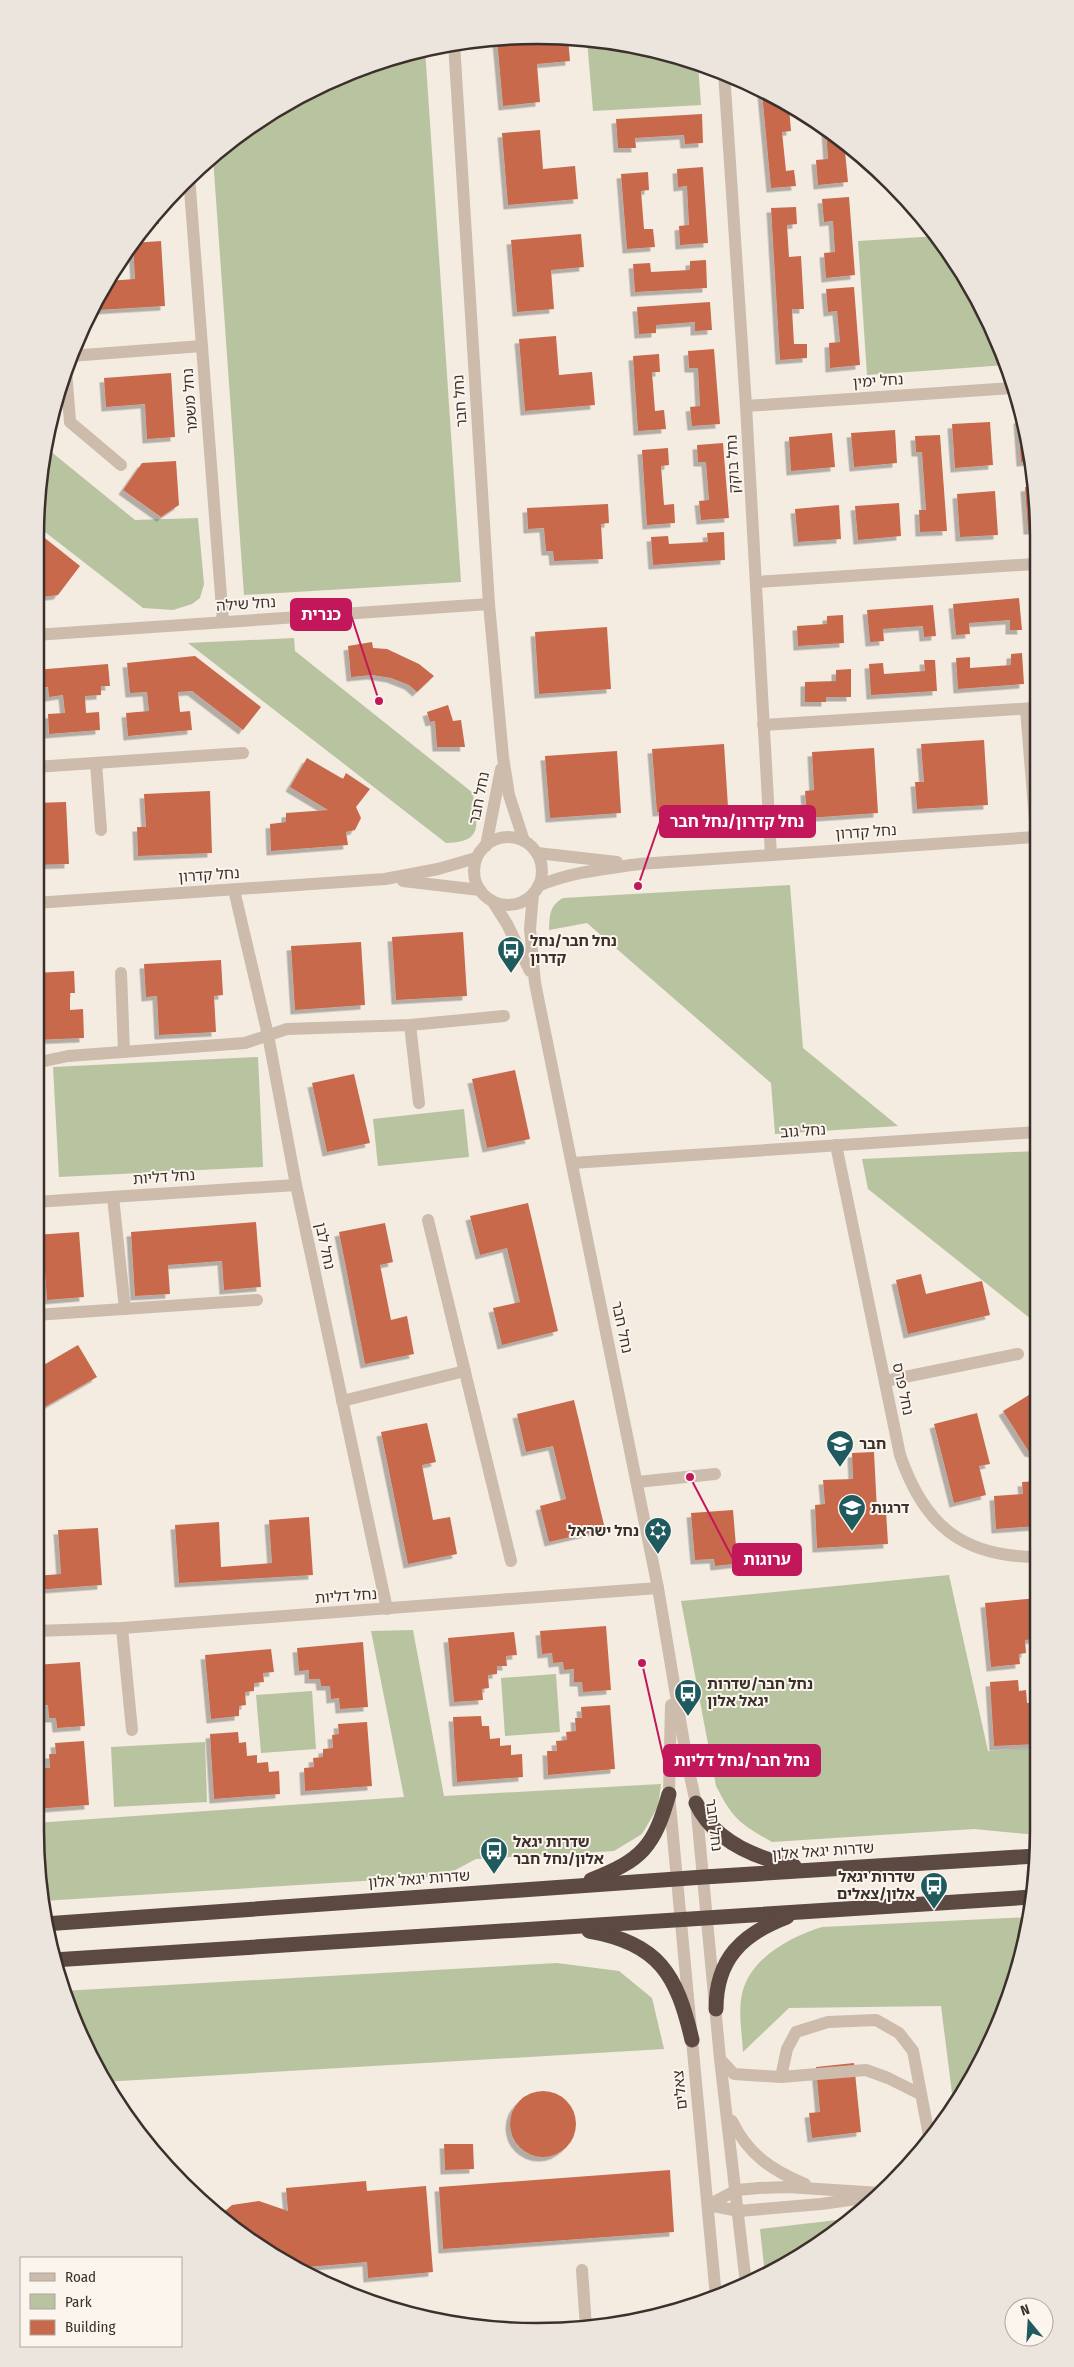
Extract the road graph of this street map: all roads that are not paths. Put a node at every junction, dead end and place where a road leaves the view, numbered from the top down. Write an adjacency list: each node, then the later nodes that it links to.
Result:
1 (454, 51): 12 (street, נחל חבר)
2 (725, 80): 8 (street, נחל בוקק)
3 (190, 186): 4 (street, נחל משמר)
4 (202, 346): 5 (street); 13 (street, נחל משמר)
5 (78, 355)
6 (67, 387): 9 (street)
7 (1007, 388): 8 (street, נחל ימין)
8 (746, 406): 11 (street, נחל בוקק)
9 (121, 465)
10 (1030, 564): 11 (street)
11 (756, 582): 16 (street, נחל בוקק)
12 (489, 604): 13 (street, נחל שילה); 18 (street, נחל חבר)
13 (223, 622): 14 (street, נחל שילה)
14 (44, 634)
15 (1030, 708): 16 (street)
16 (764, 725): 26 (street, נחל בוקק)
17 (243, 753): 19 (street)
18 (503, 757): 23 (street, נחל חבר); 24 (street, נחל חבר)
19 (96, 763): 20 (street); 21 (street)
20 (44, 766)
21 (101, 830)
22 (1030, 837): 26 (street, נחל קדרון)
23 (524, 842): 24 (street); 25 (street)
24 (486, 846): 27 (street)
25 (537, 853): 28 (street, נחל קדרון); 32 (street)
26 (770, 855): 28 (street, נחל קדרון)
27 (476, 858): 29 (street, נחל קדרון); 31 (street)
28 (639, 864): 32 (street, נחל קדרון)
29 (385, 879): 30 (street, נחל קדרון); 31 (street, נחל קדרון)
30 (234, 890): 33 (street, נחל קדרון); 39 (street, נחל לבן)
31 (480, 890): 34 (street)
32 (536, 890): 34 (street); 36 (street, נחל חבר)
33 (44, 902)
34 (493, 902): 36 (street, נחל חבר)
35 (121, 973): 40 (street)
36 (536, 983): 45 (street, נחל חבר)
37 (504, 1016): 38 (street)
38 (410, 1025): 39 (street); 42 (street)
39 (268, 1035): 40 (street); 46 (street, נחל לבן)
40 (124, 1052): 41 (street)
41 (44, 1061)
42 (419, 1103)
43 (1030, 1132): 44 (street, נחל גוב)
44 (836, 1145): 45 (street, נחל גוב); 55 (street, נחל פרס)
45 (572, 1163): 58 (street, נחל חבר)
46 (296, 1185): 47 (street, נחל דליות); 56 (street, נחל לבן)
47 (113, 1197): 48 (street, נחל דליות); 51 (street)
48 (44, 1201)
49 (428, 1220): 54 (street)
50 (257, 1300): 51 (street)
51 (125, 1309): 52 (street)
52 (44, 1314)
53 (1018, 1354): 55 (street)
54 (465, 1371): 56 (street); 60 (street)
55 (885, 1381): 59 (street, נחל פרס)
56 (342, 1401): 62 (street, נחל לבן)
57 (715, 1474): 58 (street)
58 (637, 1482): 61 (street, נחל חבר)
59 (1030, 1557)
60 (511, 1561)
61 (658, 1588): 62 (street, נחל דליות); 65 (street, נחל חבר)
62 (387, 1609): 63 (street, נחל דליות)
63 (122, 1628): 64 (street, נחל דליות); 66 (street)
64 (44, 1631)
65 (672, 1678): 67 (street, נחל חבר); 68 (street, נחל חבר)
66 (132, 1730)
67 (668, 1794): 72 (street, נחל חבר); 73 (highway)
68 (696, 1803): 70 (highway); 71 (street, נחל חבר)
69 (1029, 1856): 70 (highway, שדרות יגאל אלון)
70 (811, 1870): 71 (highway, שדרות יגאל אלון)
71 (704, 1877): 72 (highway, שדרות יגאל אלון); 76 (street, נחל חבר)
72 (676, 1879): 73 (highway, שדרות יגאל אלון); 77 (street, צאלים)
73 (569, 1886): 78 (highway, שדרות יגאל אלון)
74 (1025, 1897): 75 (highway)
75 (810, 1911): 76 (highway); 81 (highway)
76 (708, 1918): 77 (highway); 81 (street)
77 (679, 1920): 79 (highway); 82 (street, צאלים)
78 (53, 1923)
79 (558, 1928): 80 (highway); 82 (highway)
80 (61, 1959)
81 (716, 2009): 83 (street)
82 (692, 2040): 92 (street, צאלים)
83 (720, 2059): 84 (street); 86 (street)
84 (781, 2077): 85 (street); 85 (street)
85 (920, 2094): 87 (street)
86 (726, 2110): 88 (street); 89 (street)
87 (928, 2130)
88 (814, 2188): 89 (street); 90 (street)
89 (737, 2190): 92 (street); 93 (street)
90 (871, 2192)
91 (866, 2198): 93 (street)
92 (708, 2205): 93 (street); 96 (street, צאלים)
93 (739, 2211): 95 (street)
94 (582, 2270): 97 (street)
95 (745, 2277)
96 (715, 2290)
97 (586, 2320)

